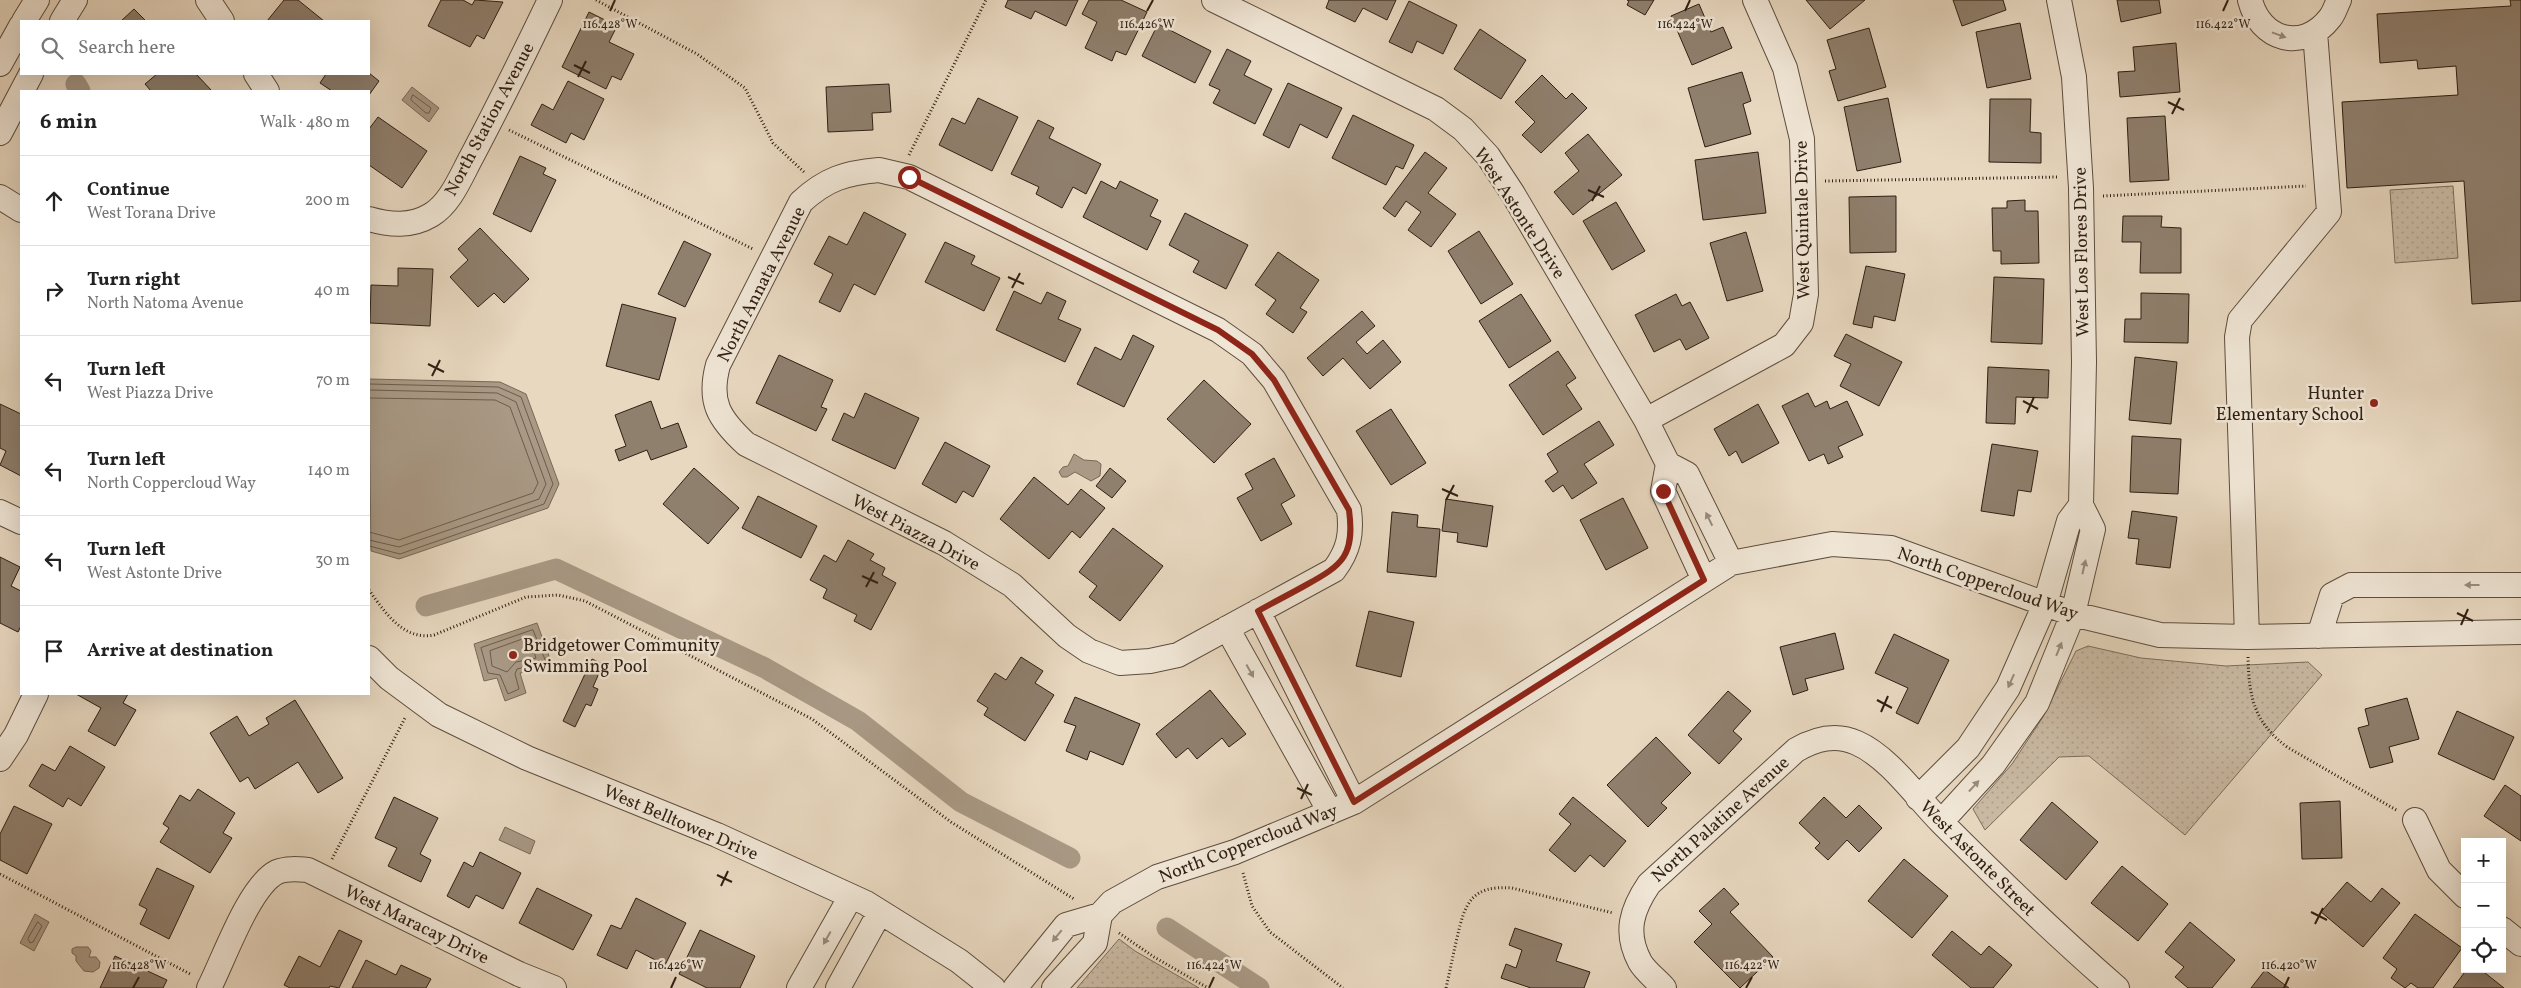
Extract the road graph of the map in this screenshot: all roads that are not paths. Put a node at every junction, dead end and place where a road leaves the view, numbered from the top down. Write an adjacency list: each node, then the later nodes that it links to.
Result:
1 (37, 0): 10 (street)
2 (75, 0): 11 (street)
3 (208, 0): 12 (street)
4 (550, 0): 24 (street, North Station Avenue)
5 (1214, 0): 26 (street, West Astonte Drive)
6 (1755, 0): 26 (street, West Quintale Drive)
7 (2059, 0): 28 (street, West Los Flores Drive)
8 (2250, 0): 14 (street, one-way to 14)
9 (2339, 0): 14 (street)
10 (25, 20)
11 (63, 20)
12 (221, 20)
13 (20, 28): 15 (street)
14 (2315, 32): 40 (street)
15 (0, 64)
16 (30, 75): 18 (street)
17 (257, 75): 19 (street)
18 (23, 90)
19 (266, 90)
20 (20, 95): 21 (street)
21 (0, 133)
22 (0, 197): 23 (street)
23 (20, 209)
24 (370, 219)
25 (716, 402): 35 (street, North Annata Avenue); 37 (street, West Piazza Drive)
26 (1646, 420): 27 (street, West Astonte Drive)
27 (1668, 464): 31 (street, one-way to 27); 32 (street)
28 (2082, 505): 34 (street); 36 (street, West Los Flores Drive, one-way to 28)
29 (0, 512): 30 (street)
30 (20, 522)
31 (1730, 563): 32 (street, North Coppercloud Way); 34 (street, North Coppercloud Way)
32 (1704, 580): 46 (street, North Coppercloud Way)
33 (2521, 585): 39 (street, one-way to 39)
34 (2045, 604): 36 (street, North Coppercloud Way); 45 (street, one-way to 45)
35 (1258, 611): 37 (street); 46 (street)
36 (2073, 614): 40 (street, North Coppercloud Way); 49 (street, West Los Flores Drive, one-way to 36)
37 (1227, 628): 47 (street, one-way to 47)
38 (2521, 632): 39 (street, North Coppercloud Way)
39 (2319, 636): 40 (street, North Coppercloud Way)
40 (2247, 646)
41 (370, 659): 51 (street, West Belltower Drive)
42 (36, 695): 44 (street)
43 (1836, 737): 45 (street, West Astonte Street); 63 (street, North Palatine Avenue)
44 (0, 758)
45 (1918, 798): 49 (street, West Astonte Street)
46 (1354, 802): 47 (street, North Coppercloud Way)
47 (1330, 812): 53 (street, North Coppercloud Way)
48 (2415, 820): 50 (street)
49 (1941, 822): 64 (street, West Astonte Street)
50 (2461, 892)
51 (851, 896): 52 (street, West Belltower Drive); 58 (street, one-way to 58)
52 (880, 912): 59 (street); 60 (street, West Belltower Drive)
53 (1107, 922): 61 (street, North Coppercloud Way, one-way to 61); 62 (street)
54 (2506, 932): 55 (street)
55 (2521, 944)
56 (203, 982): 57 (street, West Maracay Drive)
57 (554, 988)
58 (799, 988)
59 (838, 988)
60 (993, 988)
61 (1015, 988)
62 (1054, 988)
63 (1664, 988)
64 (2117, 988)

